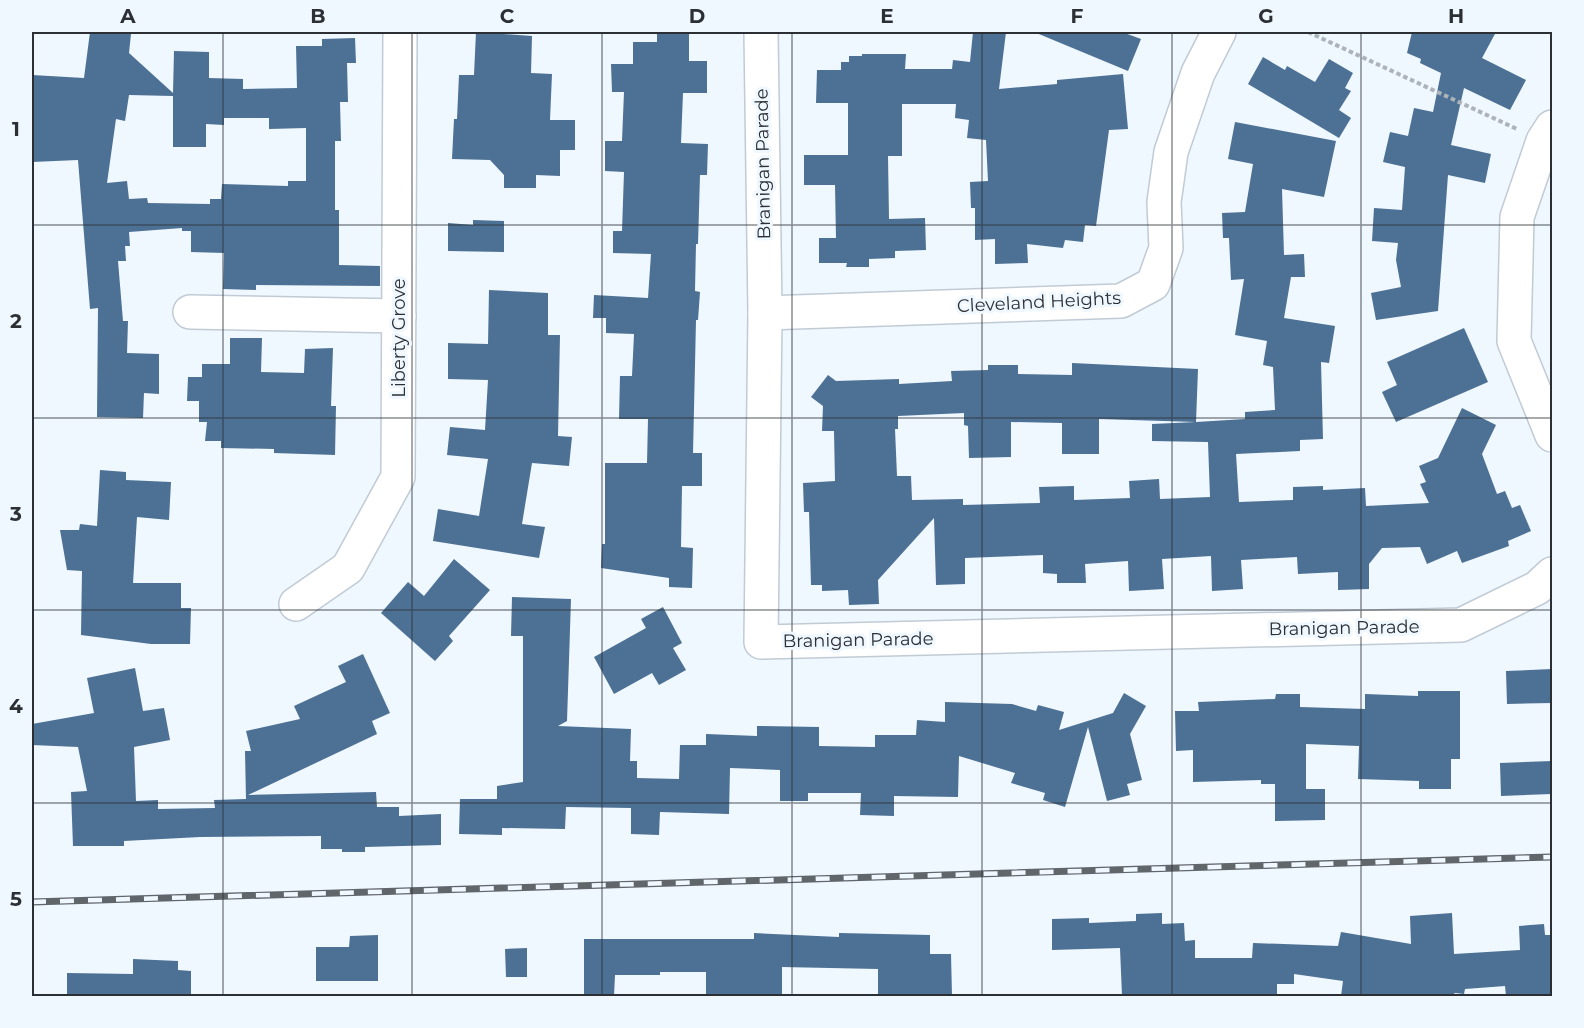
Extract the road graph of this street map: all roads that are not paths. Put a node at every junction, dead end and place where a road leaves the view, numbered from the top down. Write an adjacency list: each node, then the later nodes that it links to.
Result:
1 (399, 32): 7 (street, Liberty Grove)
2 (761, 32): 6 (street, Branigan Parade)
3 (1219, 32): 6 (street, Cleveland Heights)
4 (1548, 134): 8 (street)
5 (190, 312): 7 (street)
6 (765, 313): 9 (street, Branigan Parade)
7 (399, 316): 10 (street, Liberty Grove)
8 (1552, 435)
9 (1552, 574)
10 (296, 604)

